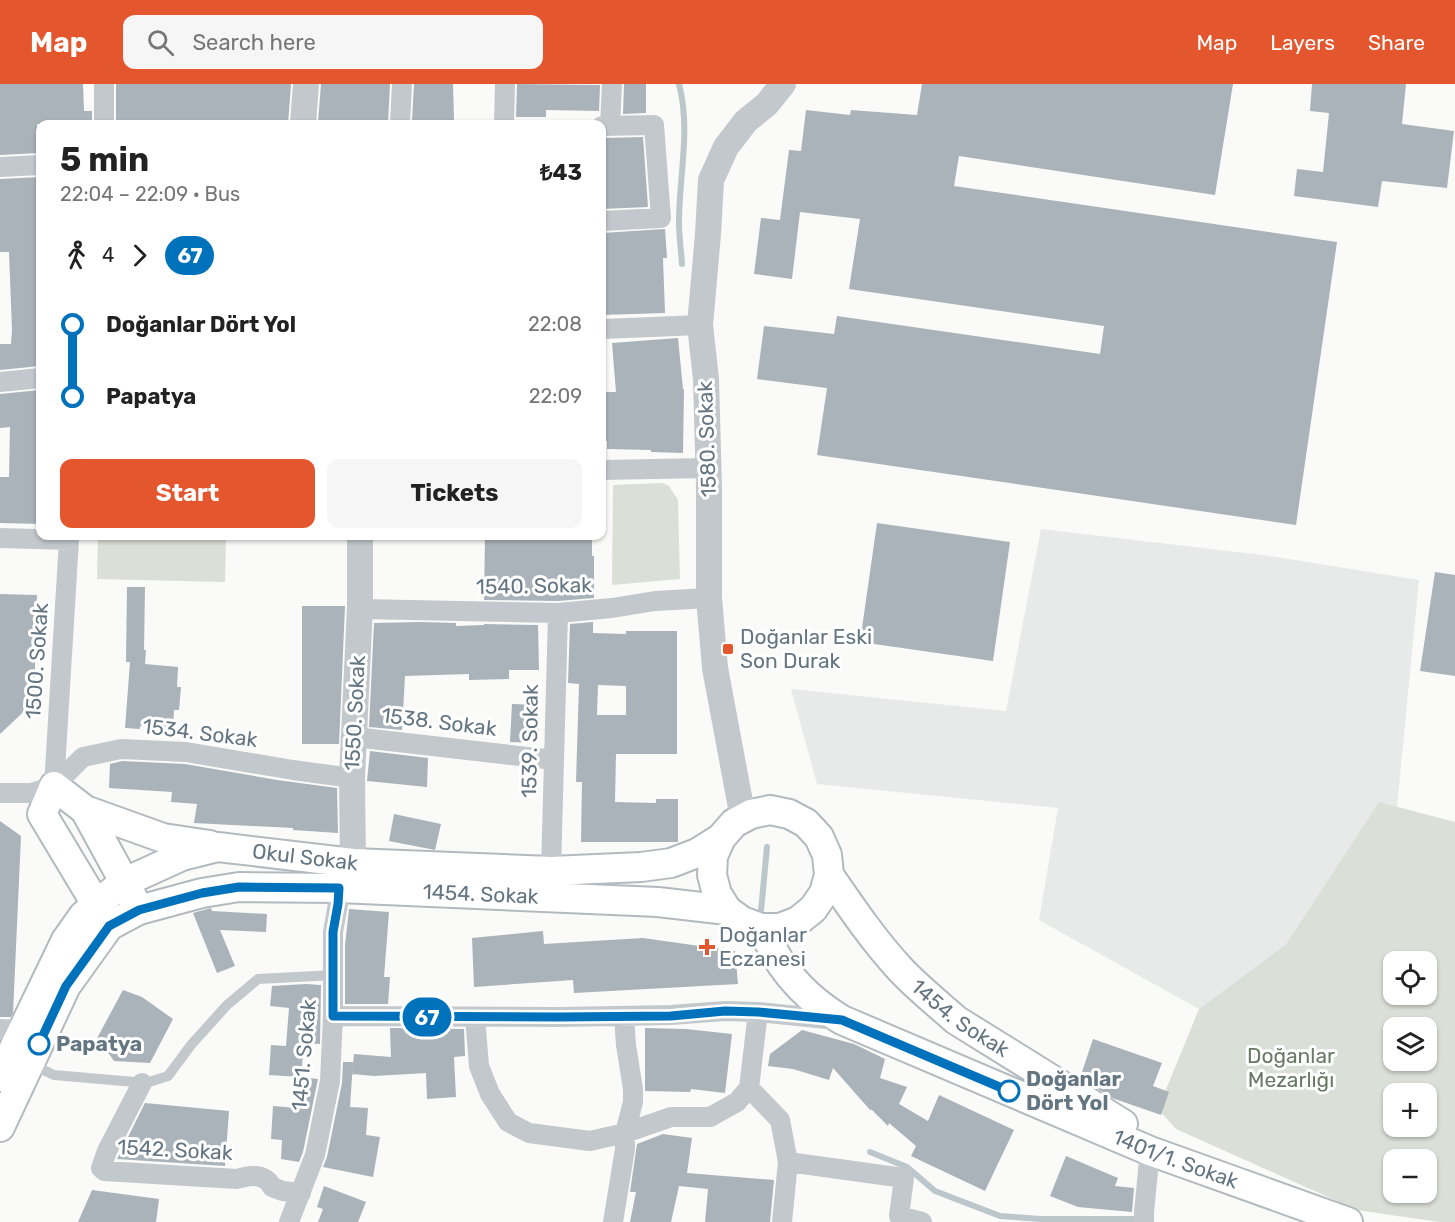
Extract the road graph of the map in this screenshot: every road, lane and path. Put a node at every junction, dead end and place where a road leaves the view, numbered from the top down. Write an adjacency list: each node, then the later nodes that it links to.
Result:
1 (104, 84): 7 (street)
2 (306, 84): 8 (street)
3 (402, 84): 9 (street)
4 (505, 84): 10 (street)
5 (612, 84): 11 (street)
6 (783, 84): 15 (street, 1580. Sokak)
7 (104, 120)
8 (303, 120)
9 (400, 120)
10 (503, 120)
11 (606, 126): 14 (street)
12 (36, 165): 13 (street)
13 (0, 167)
14 (606, 221)
15 (700, 326): 16 (street); 19 (street, 1580. Sokak)
16 (606, 329)
17 (36, 378): 18 (street)
18 (0, 382)
19 (707, 468): 20 (street); 25 (street, 1580. Sokak)
20 (606, 470)
21 (0, 538): 22 (street, 1500. Sokak)
22 (36, 539)
23 (69, 540): 31 (street, 1500. Sokak)
24 (360, 540): 26 (street, 1550. Sokak)
25 (709, 598): 27 (street, 1540. Sokak); 34 (street, 1580. Sokak)
26 (360, 609): 27 (street, 1540. Sokak); 28 (street, 1550. Sokak)
27 (558, 613): 29 (street, 1539. Sokak)
28 (354, 736): 29 (street, 1538. Sokak); 30 (street, 1550. Sokak)
29 (554, 760): 38 (street, 1539. Sokak)
30 (352, 778): 31 (street, 1534. Sokak); 37 (street, 1550. Sokak)
31 (54, 786): 32 (street); 33 (main road); 44 (main road)
32 (0, 793)
33 (85, 810): 36 (main road); 40 (main road)
34 (743, 818): 35 (main road); 39 (main road)
35 (721, 837): 38 (main road, Okul Sokak); 43 (main road)
36 (218, 847): 37 (main road, Okul Sokak); 40 (main road, Okul Sokak)
37 (352, 863): 38 (main road, Okul Sokak); 41 (street, 1550. Sokak)
38 (551, 871)
39 (829, 874): 45 (main road); 59 (main road, 1454. Sokak)
40 (125, 882): 42 (main road); 44 (main road, Okul Sokak)
41 (339, 888): 42 (main road, 1454. Sokak); 43 (main road, 1454. Sokak); 46 (street, 1451. Sokak)
42 (139, 910): 44 (main road, 1454. Sokak)
43 (727, 910): 45 (main road)
44 (102, 915): 52 (main road, Okul Sokak); 53 (main road)
45 (761, 928): 51 (main road)
46 (334, 975): 48 (street, 1451. Sokak); 55 (lane)
47 (758, 1012): 49 (street, 1401/1. Sokak); 51 (street, 1401/1. Sokak); 56 (street)
48 (333, 1016): 50 (street, 1401/1. Sokak); 62 (street, 1451. Sokak)
49 (624, 1016): 50 (street, 1401/1. Sokak); 58 (street)
50 (475, 1017): 58 (street)
51 (842, 1020): 59 (main road, 1401/1. Sokak)
52 (11, 1030): 54 (main road, Okul Sokak)
53 (30, 1063): 55 (lane); 57 (main road)
54 (0, 1077)
55 (142, 1083): 62 (street, 1542. Sokak)
56 (748, 1088): 58 (street); 60 (street)
57 (0, 1127)
58 (625, 1133): 65 (street)
59 (1150, 1151): 61 (main road, 1401/1. Sokak); 68 (street)
60 (788, 1162): 63 (street); 66 (street)
61 (1255, 1189): 69 (main road, 1401/1. Sokak); 70 (main road, 1401/1. Sokak)
62 (301, 1192): 64 (street, 1451. Sokak)
63 (898, 1219): 67 (street)
64 (289, 1222)
65 (613, 1222)
66 (782, 1222)
67 (922, 1222)
68 (1144, 1222)
69 (1299, 1222)
70 (1348, 1222)

